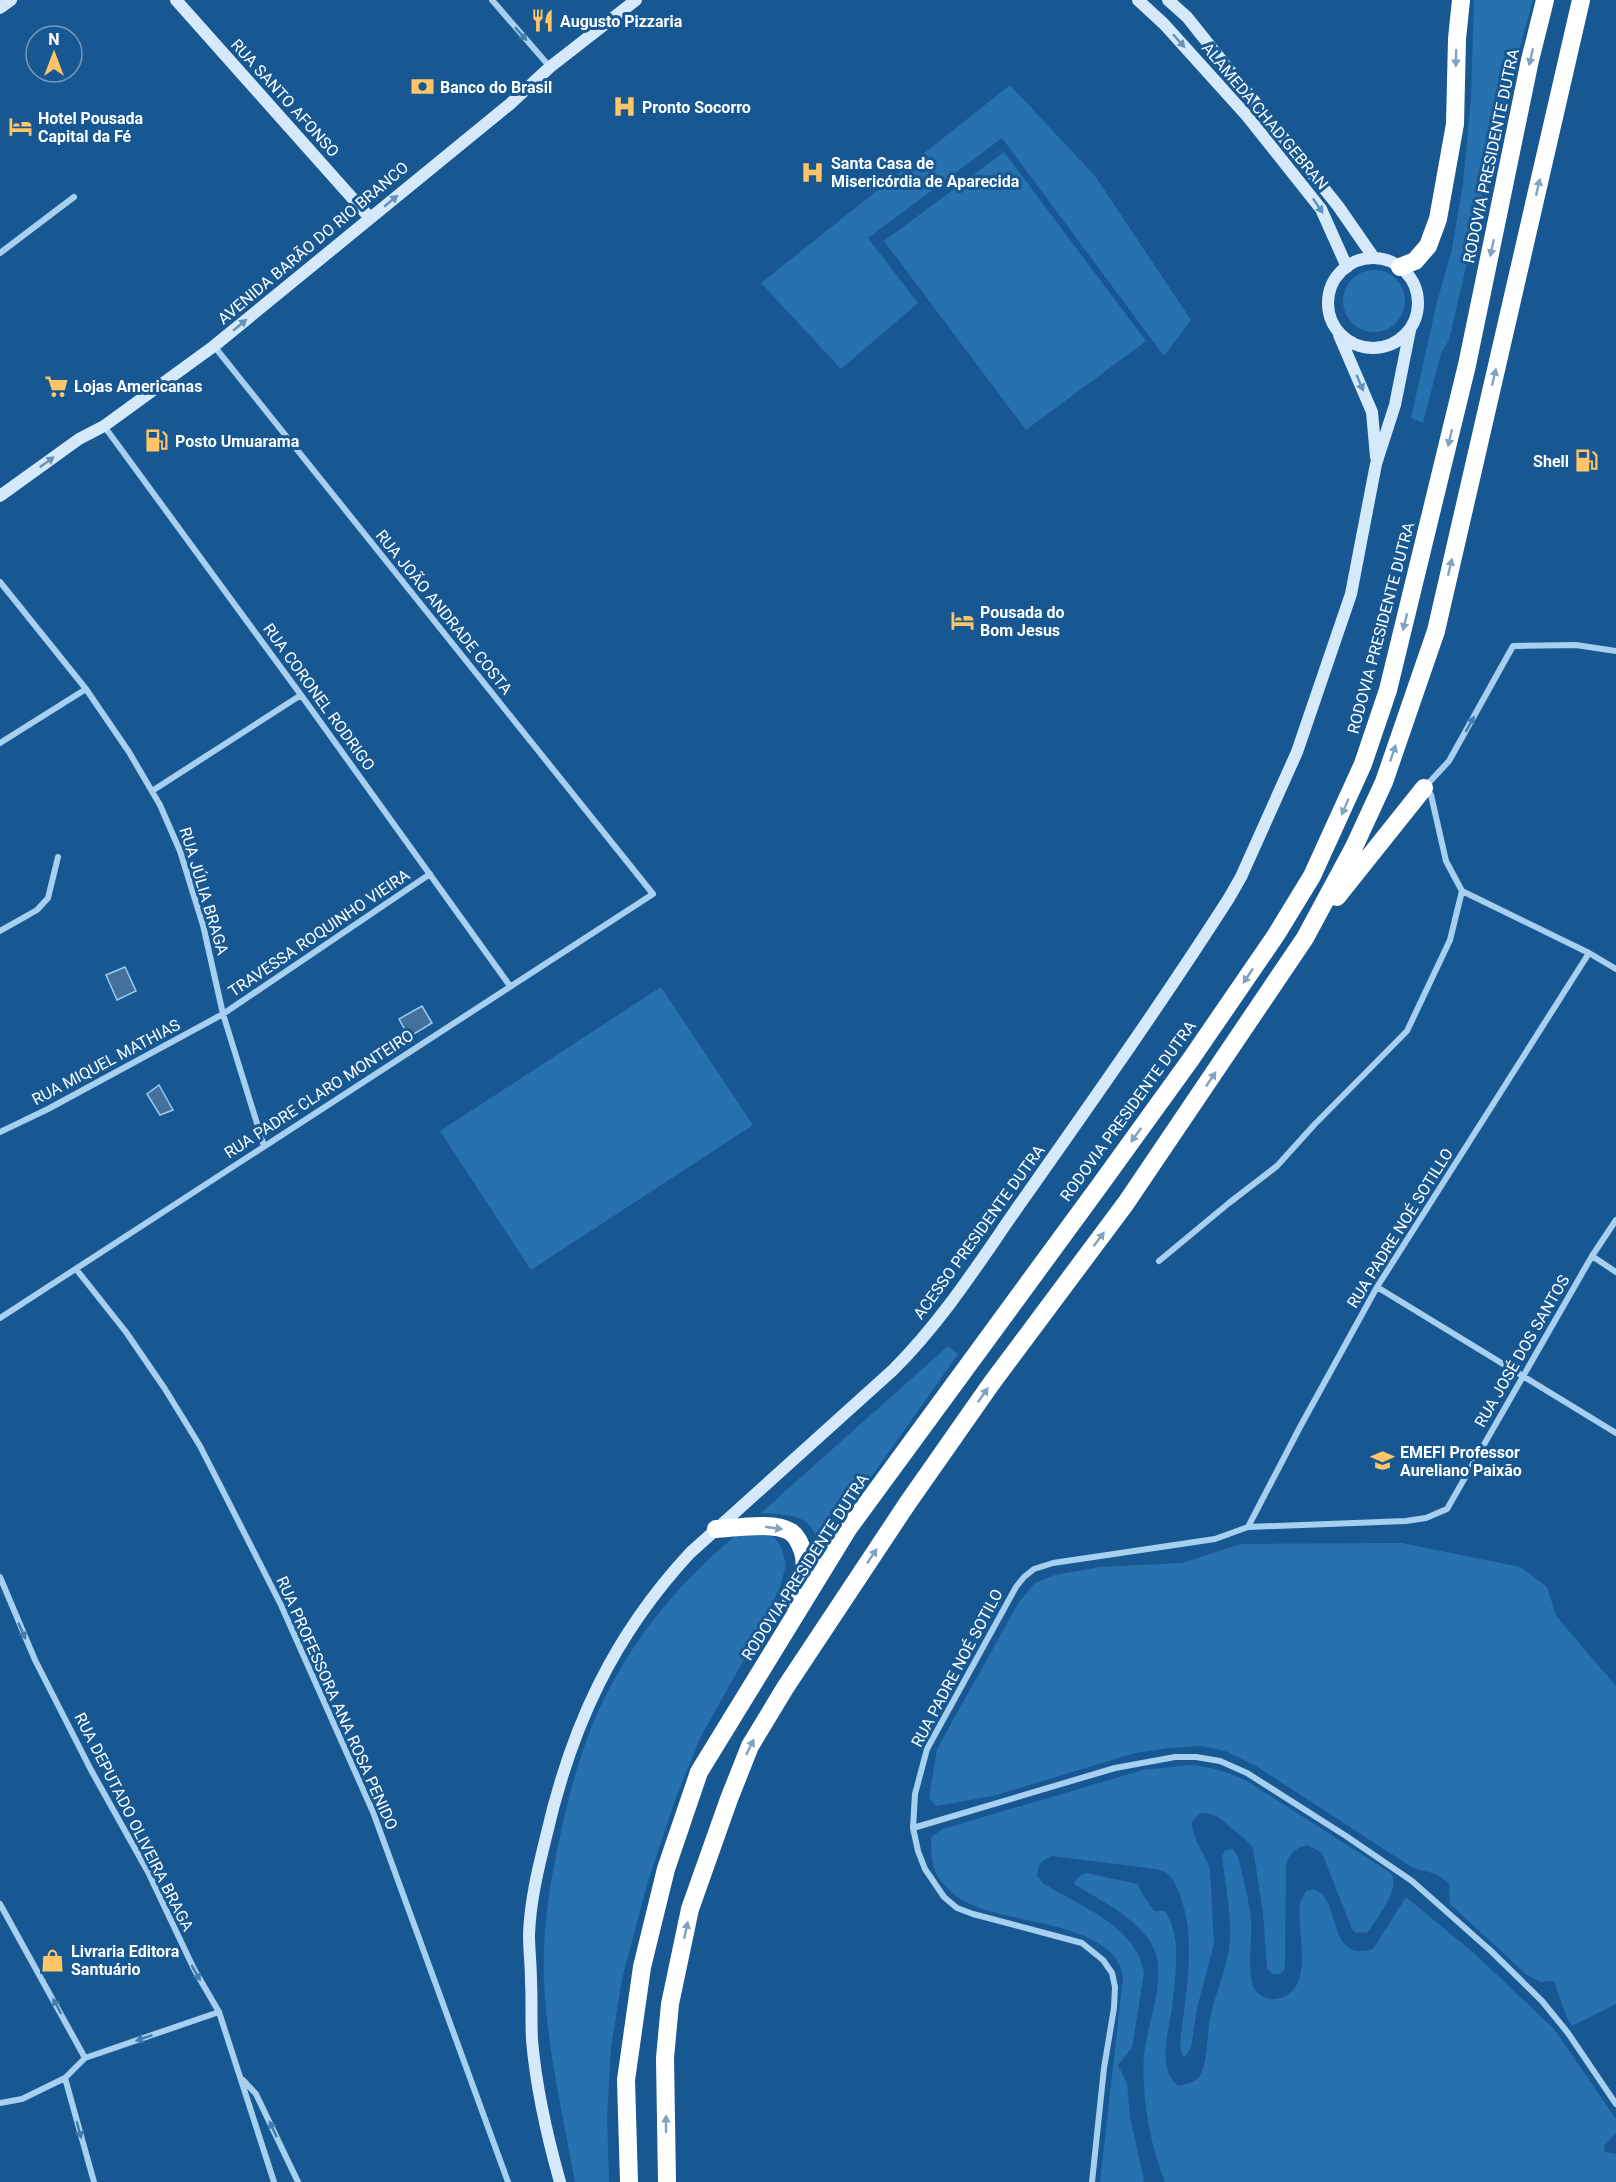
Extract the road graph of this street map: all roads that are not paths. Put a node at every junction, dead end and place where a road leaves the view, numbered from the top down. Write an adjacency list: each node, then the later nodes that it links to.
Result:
1 (11, 0): 10 (street)
2 (176, 0): 15 (street, RUA SANTO AFONSO)
3 (492, 0): 11 (street, one-way to 11)
4 (636, 0): 11 (street, AVENIDA BARÃO DO RIO BRANCO)
5 (1168, 0): 12 (street, ALAMEDA CHAD GEBRAN)
6 (1461, 0): 19 (highway, one-way to 19)
7 (1545, 0): 57 (highway, RODOVIA PRESIDENTE DUTRA, one-way to 57)
8 (1581, 0): 38 (highway, one-way to 8)
9 (1144, 2): 13 (street, ALAMEDA CHAD GEBRAN, one-way to 13)
10 (0, 8)
11 (550, 67): 15 (street, AVENIDA BARÃO DO RIO BRANCO, one-way to 11)
12 (1274, 126): 13 (street); 17 (street, ALAMEDA CHAD GEBRAN)
13 (1263, 135): 18 (street, ALAMEDA CHAD GEBRAN, one-way to 18)
14 (74, 197): 16 (street)
15 (370, 218): 22 (street, AVENIDA BARÃO DO RIO BRANCO, one-way to 15)
16 (0, 253)
17 (1374, 258): 18 (street); 19 (street)
18 (1347, 267): 20 (street)
19 (1400, 267): 21 (street)
20 (1336, 330): 21 (street); 24 (street, one-way to 24)
21 (1410, 330): 24 (street)
22 (214, 346): 23 (street, AVENIDA BARÃO DO RIO BRANCO); 36 (street, RUA JOÃO ANDRADE COSTA)
23 (104, 426): 25 (street, AVENIDA BARÃO DO RIO BRANCO, one-way to 23); 29 (street, RUA CORONEL RODRIGO)
24 (1376, 464): 55 (street, ACESSO PRESIDENTE DUTRA)
25 (0, 496)
26 (0, 582): 28 (street, RUA JÚLIA BRAGA)
27 (1616, 651): 31 (street, one-way to 27)
28 (86, 690): 30 (street); 32 (street, RUA JÚLIA BRAGA)
29 (301, 695): 32 (street); 34 (street, RUA CORONEL RODRIGO)
30 (0, 743)
31 (1424, 788): 35 (street); 38 (highway)
32 (152, 791): 42 (street, RUA JÚLIA BRAGA)
33 (58, 857): 37 (street)
34 (430, 874): 41 (street, RUA CORONEL RODRIGO); 42 (street, TRAVESSA ROQUINHO VIEIRA)
35 (1462, 891): 39 (street); 47 (street)
36 (653, 894): 41 (street, RUA PADRE CLARO MONTEIRO)
37 (0, 931)
38 (1305, 938): 76 (highway, one-way to 38)
39 (1589, 953): 40 (street); 50 (street, RUA PADRE NOÉ SOTILLO)
40 (1616, 969)
41 (510, 986): 44 (street, RUA PADRE CLARO MONTEIRO)
42 (223, 1014): 43 (street, RUA MIQUEL MATHIAS); 44 (street, RUA JÚLIA BRAGA)
43 (0, 1132)
44 (264, 1146): 48 (street, RUA PADRE CLARO MONTEIRO)
45 (1616, 1220): 46 (street, RUA JOSÉ DOS SANTOS)
46 (1592, 1256): 49 (street); 52 (street, RUA JOSÉ DOS SANTOS)
47 (1159, 1261)
48 (76, 1269): 51 (street, RUA PADRE CLARO MONTEIRO); 72 (street, RUA PROFESSORA ANA ROSA PENIDO)
49 (1616, 1272)
50 (1377, 1287): 52 (street); 54 (street, RUA PADRE NOÉ SOTILLO)
51 (0, 1318)
52 (1522, 1376): 53 (street); 54 (street, RUA JOSÉ DOS SANTOS)
53 (1616, 1433)
54 (1248, 1527): 58 (street, RUA PADRE NOÉ SOTILO)
55 (716, 1529): 57 (highway, one-way to 57); 68 (street, ACESSO PRESIDENTE DUTRA)
56 (0, 1577): 62 (street, RUA DEPUTADO OLIVEIRA BRAGA, one-way to 62)
57 (740, 1704): 75 (highway, RODOVIA PRESIDENTE DUTRA)
58 (913, 1828): 67 (street); 77 (street, RUA PADRE NOÉ SOTILO)
59 (0, 1904): 60 (street)
60 (8, 1916): 61 (street); 63 (street, one-way to 60)
61 (0, 1920)
62 (219, 2012): 63 (street, one-way to 63); 65 (street, RUA DEPUTADO OLIVEIRA BRAGA)
63 (85, 2058): 64 (street)
64 (65, 2078): 66 (street); 69 (street, one-way to 69)
65 (242, 2080): 70 (street, RUA DEPUTADO OLIVEIRA BRAGA); 71 (street, one-way to 65)
66 (0, 2103)
67 (1616, 2104)
68 (556, 2167): 73 (street); 74 (street)
69 (93, 2182)
70 (274, 2182)
71 (298, 2182)
72 (508, 2182)
73 (556, 2182)
74 (560, 2182)
75 (628, 2182)
76 (667, 2182)
77 (1092, 2182)

